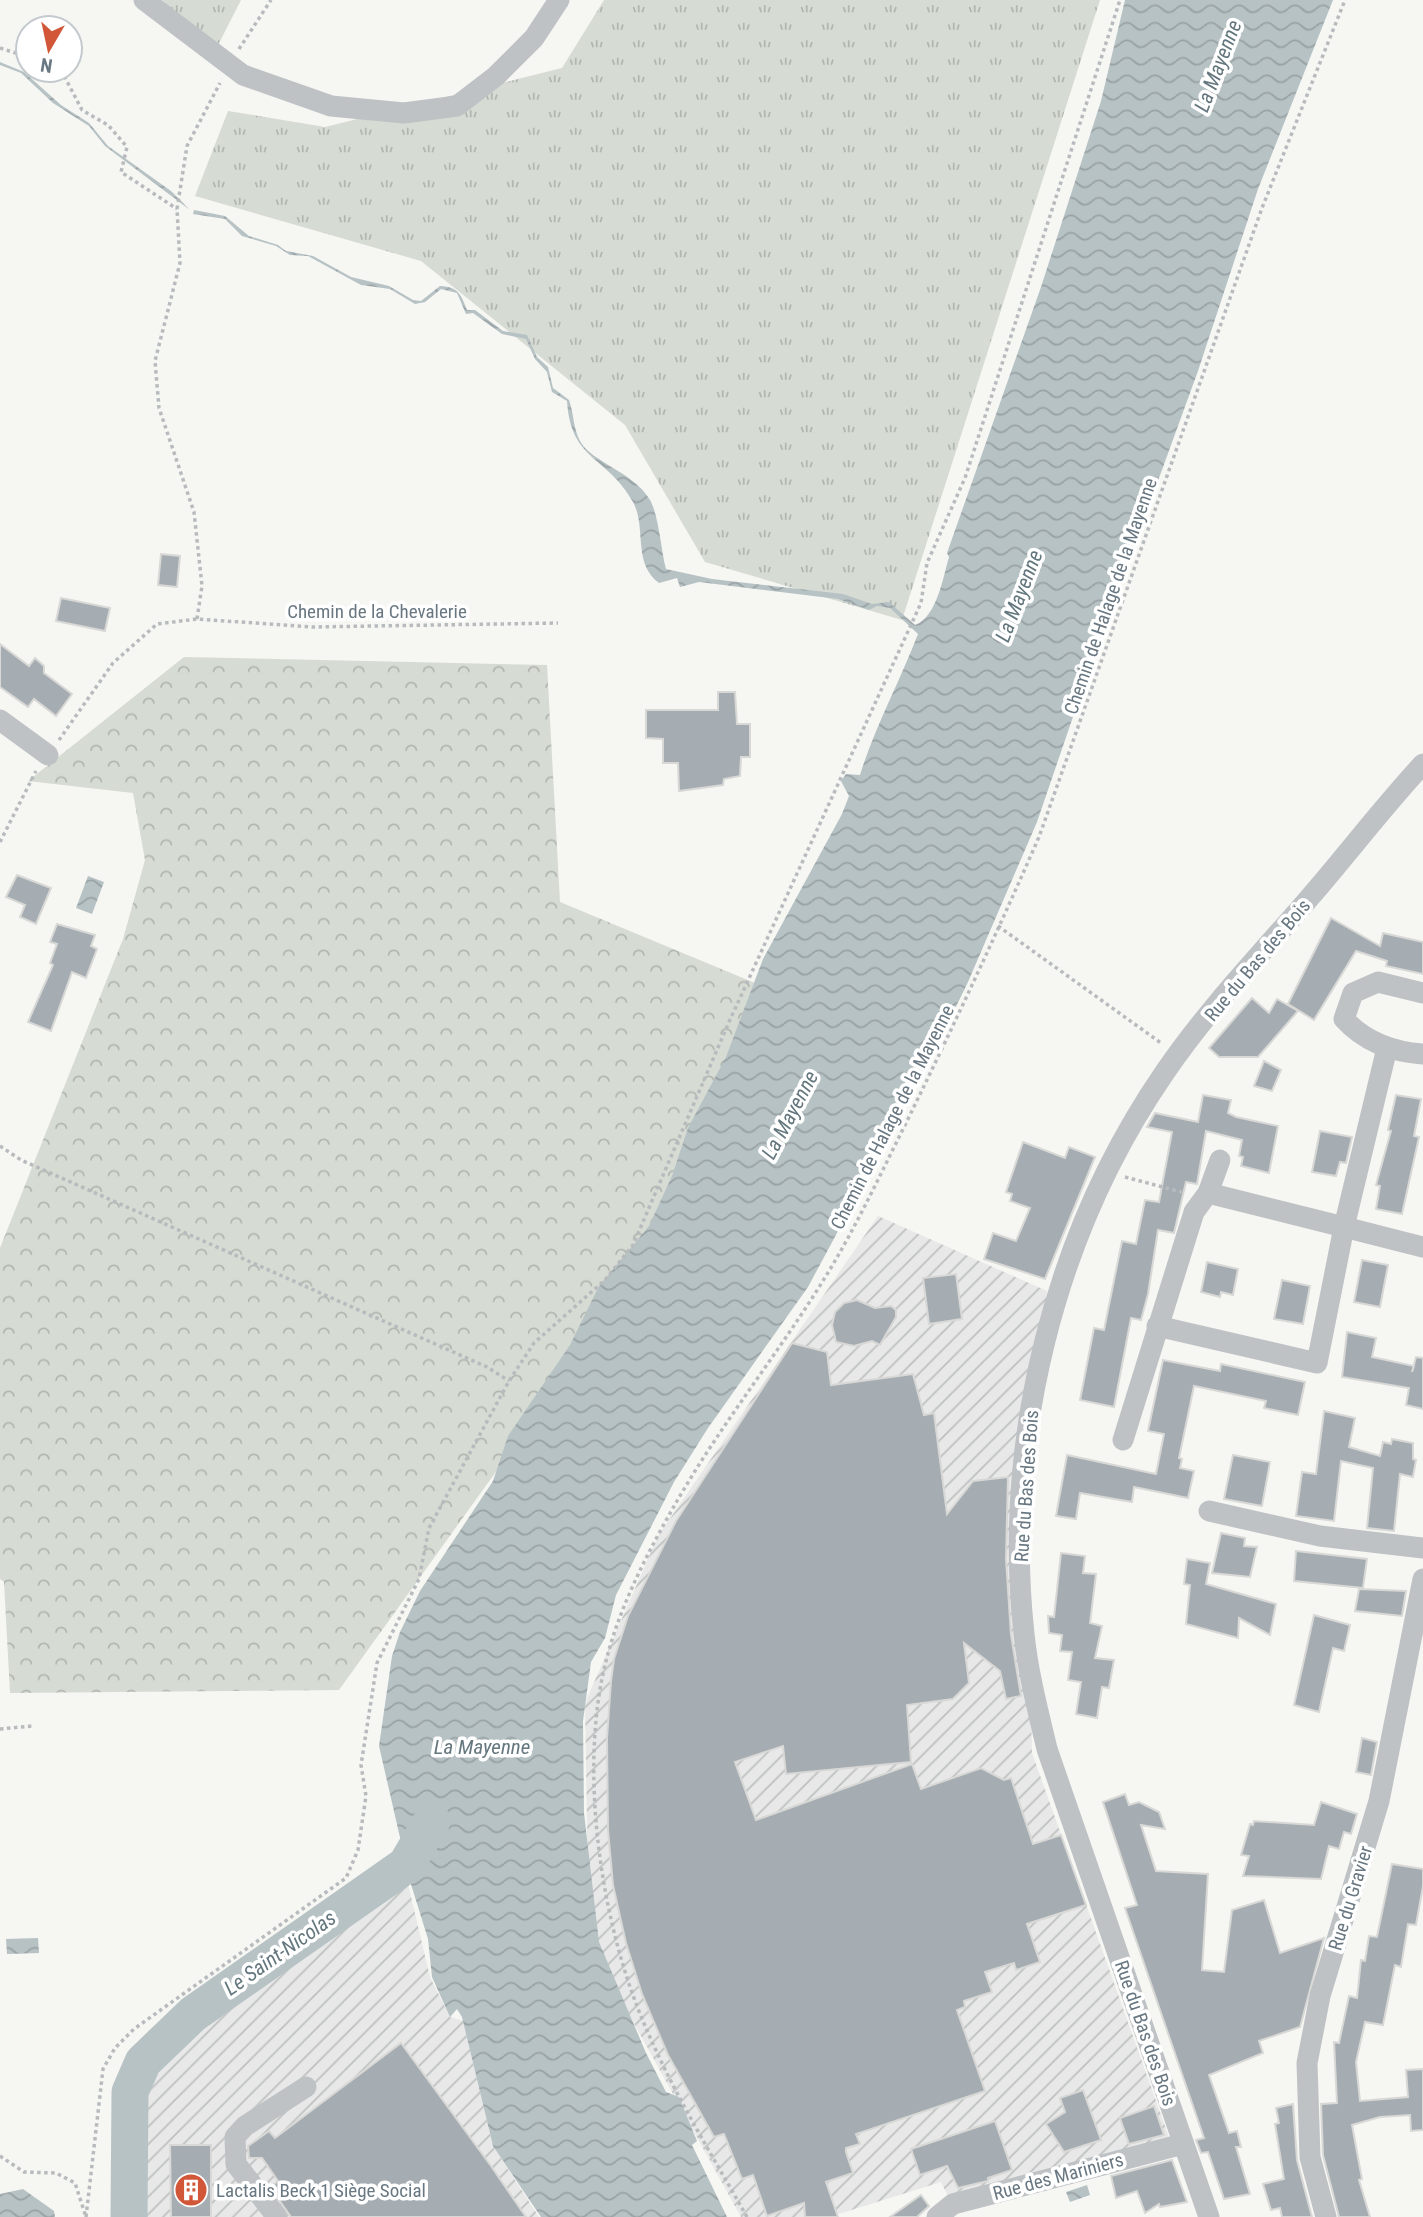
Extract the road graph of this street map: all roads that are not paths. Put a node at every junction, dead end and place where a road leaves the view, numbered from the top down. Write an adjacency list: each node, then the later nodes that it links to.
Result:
1 (144, 0): 2 (street)
2 (559, 0)
3 (0, 720): 4 (street)
4 (48, 755)
5 (1423, 764): 19 (street, Rue du Bas des Bois)
6 (1423, 993): 7 (street)
7 (1387, 1048): 8 (street); 11 (street)
8 (1423, 1054)
9 (1220, 1160): 10 (street)
10 (1206, 1196): 11 (street); 13 (street)
11 (1344, 1227): 12 (street); 13 (street)
12 (1423, 1247)
13 (1157, 1325): 14 (street)
14 (1123, 1440)
15 (1209, 1511): 16 (street)
16 (1423, 1548)
17 (1423, 1579): 23 (street, Rue du Gravier)
18 (306, 2087): 20 (street)
19 (1183, 2144): 21 (street, Rue des Mariniers); 22 (street, Rue du Bas des Bois)
20 (277, 2217)
21 (937, 2217)
22 (1209, 2217)
23 (1326, 2217)

